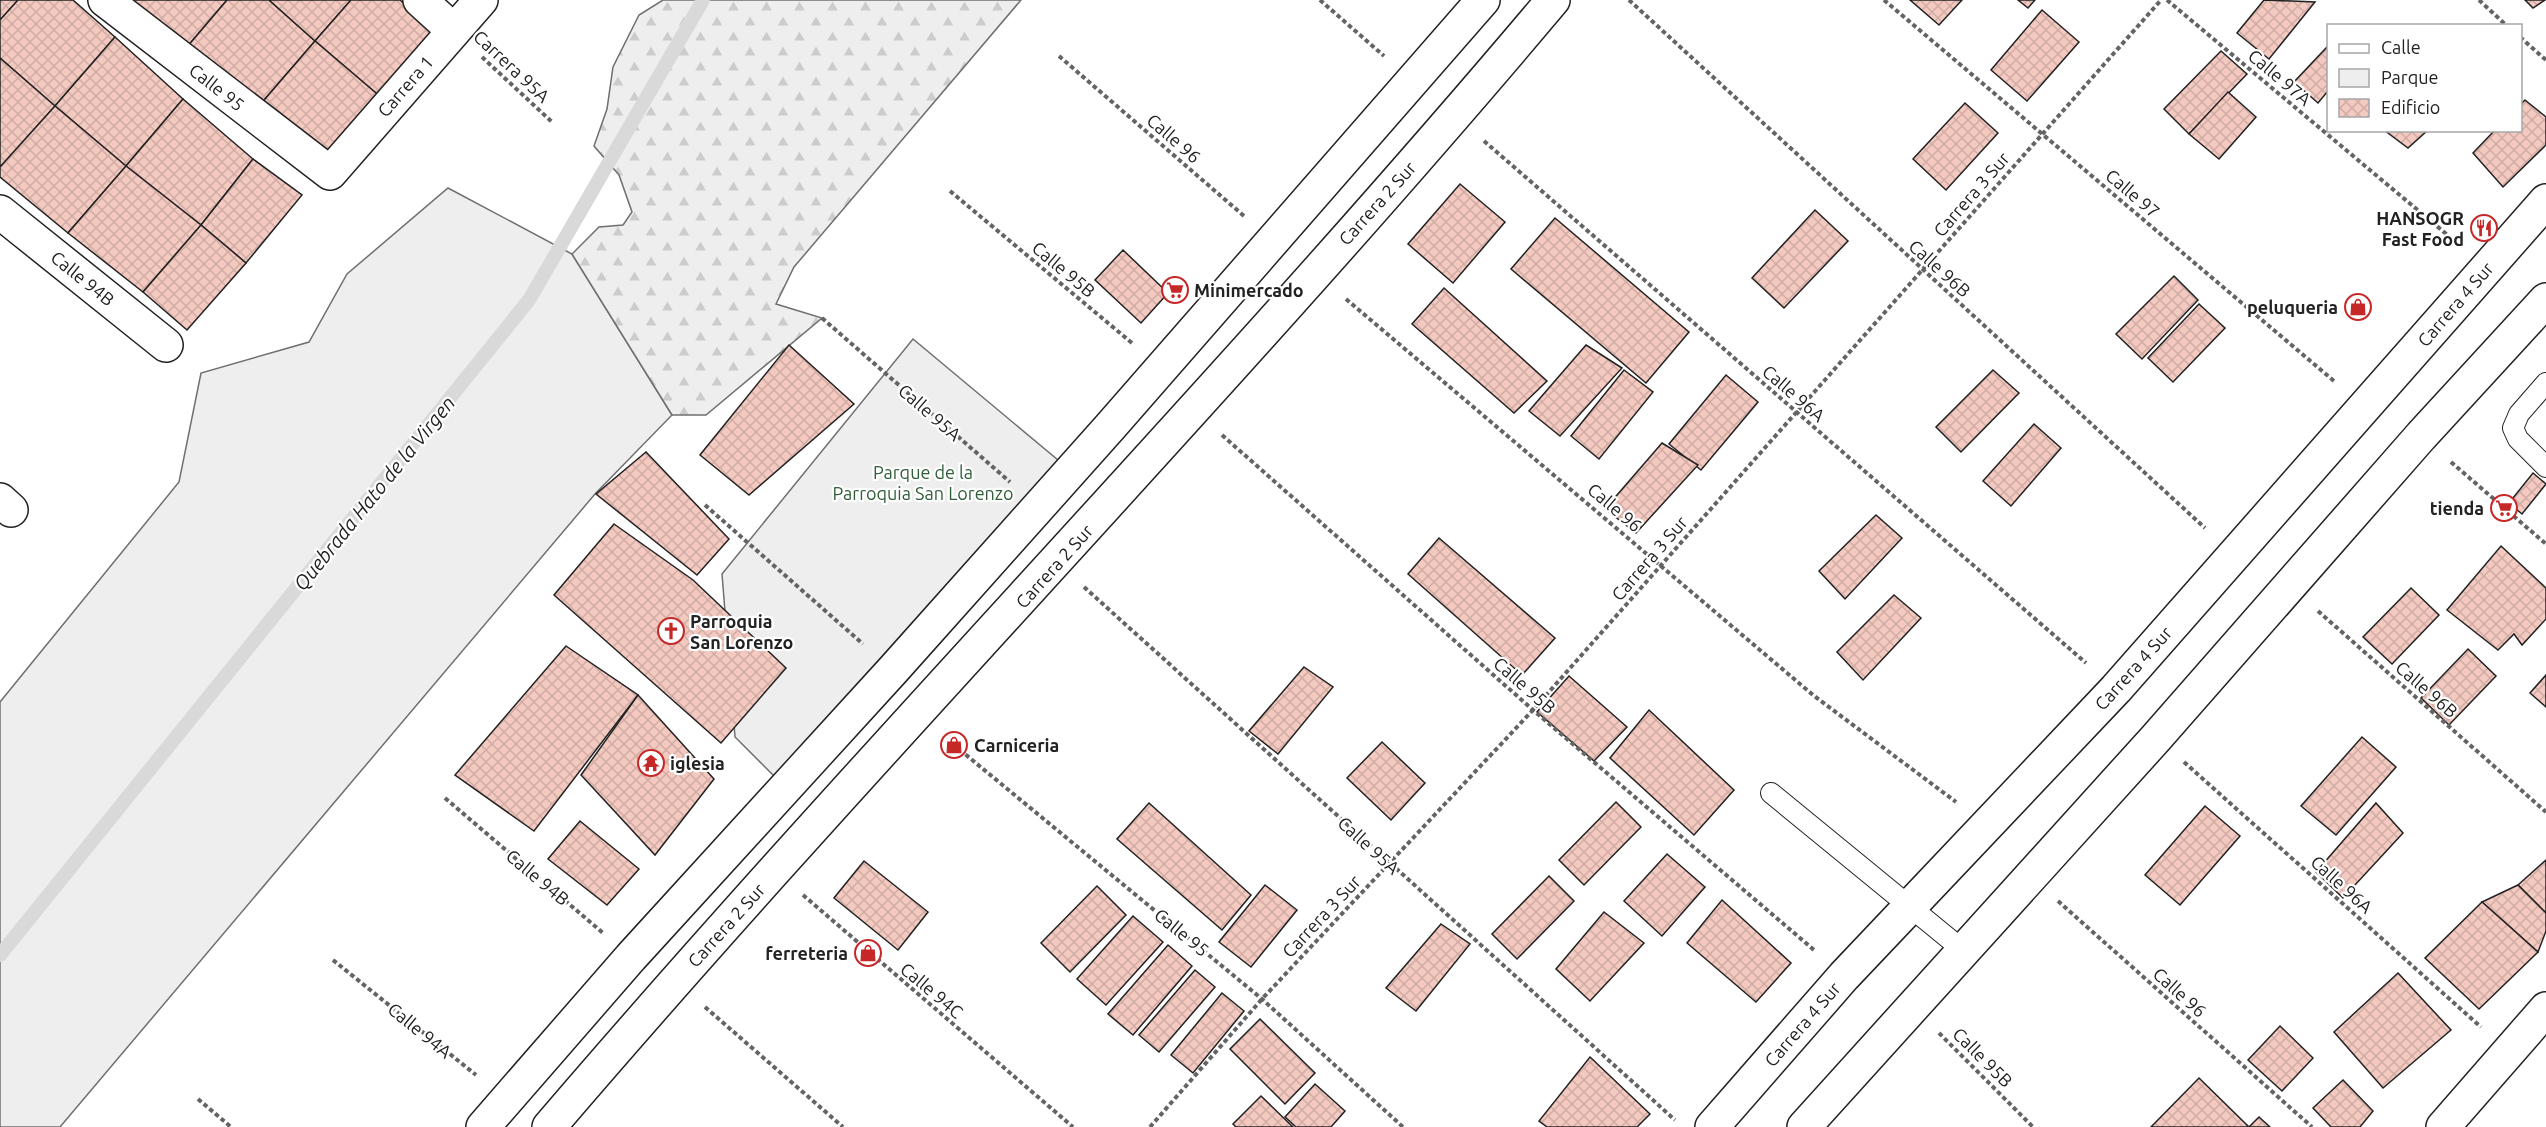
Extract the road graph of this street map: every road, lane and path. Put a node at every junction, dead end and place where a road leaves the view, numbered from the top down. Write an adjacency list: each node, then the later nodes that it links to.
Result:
1 (105, 0): 21 (street, Calle 95)
2 (420, 0): 13 (street)
3 (481, 0): 13 (street, Carrera 1)
4 (1320, 0): 17 (path)
5 (1483, 0): 17 (street)
6 (1553, 0): 18 (street, Carrera 2 Sur)
7 (1629, 0): 27 (path, Calle 96B)
8 (1884, 0): 20 (path, Calle 97)
9 (2161, 0): 20 (path, Carrera 3 Sur)
10 (2167, 0): 26 (path, Calle 97A)
11 (2479, 0): 12 (path)
12 (2505, 24)
13 (453, 30): 19 (path, Carrera 95A); 21 (street, Carrera 1)
14 (2522, 40): 16 (path)
15 (1059, 56): 25 (path, Calle 96)
16 (2546, 60)
17 (1412, 80): 25 (street)
18 (1455, 116): 28 (street, Carrera 2 Sur); 36 (path, Calle 96A)
19 (552, 122)
20 (2042, 133): 27 (path, Carrera 3 Sur); 34 (path, Calle 97)
21 (330, 174)
22 (950, 191): 32 (path, Calle 95B)
23 (2546, 201): 26 (street, Carrera 4 Sur)
24 (0, 212): 31 (street, Calle 94B)
25 (1272, 240): 32 (street)
26 (2487, 268): 34 (street, Carrera 4 Sur)
27 (1922, 270): 36 (path, Carrera 3 Sur); 44 (path, Calle 96B)
28 (1315, 273): 35 (street, Carrera 2 Sur); 46 (path, Calle 96)
29 (2546, 300): 38 (street)
30 (822, 318): 42 (path, Calle 95A)
31 (166, 345)
32 (1160, 367): 37 (street)
33 (2546, 383): 40 (lane)
34 (2365, 407): 44 (street, Carrera 4 Sur)
35 (1193, 409): 39 (street, Carrera 2 Sur); 50 (path, Calle 95B)
36 (1796, 412): 46 (path, Carrera 3 Sur); 49 (path, Calle 96A)
37 (1110, 427): 39 (street); 42 (street)
38 (2421, 436): 43 (path); 47 (street)
39 (1150, 460): 45 (street, Carrera 2 Sur)
40 (2546, 467)
41 (705, 505): 48 (path)
42 (1038, 506): 48 (street)
43 (2546, 544)
44 (2234, 555): 49 (street, Carrera 4 Sur)
45 (1057, 562): 57 (path, Calle 95A); 58 (street, Carrera 2 Sur)
46 (1662, 564): 50 (path, Carrera 3 Sur); 56 (path, Calle 96)
47 (2290, 587): 51 (street); 55 (path, Calle 96B)
48 (893, 670): 62 (street)
49 (2116, 689): 56 (street, Carrera 4 Sur)
50 (1533, 710): 57 (path, Carrera 3 Sur); 64 (path, Calle 95B)
51 (2156, 738): 59 (street); 69 (path, Calle 96A)
52 (954, 745): 66 (path, Calle 95)
53 (1771, 793): 60 (lane)
54 (445, 798): 62 (path, Calle 94B)
55 (2546, 812)
56 (1985, 824): 60 (street, Carrera 4 Sur)
57 (1388, 862): 66 (path, Carrera 3 Sur); 79 (path, Calle 95A)
58 (776, 870): 65 (street, Carrera 2 Sur); 76 (path, Calle 94C)
59 (2031, 877): 61 (street); 83 (path, Calle 96)
60 (1909, 906): 61 (lane); 64 (street, Carrera 4 Sur)
61 (1964, 951): 67 (street)
62 (631, 957): 71 (street)
63 (333, 960): 71 (path, Calle 94A)
64 (1844, 976): 80 (street, Carrera 4 Sur)
65 (675, 981): 74 (street, Carrera 2 Sur); 75 (path)
66 (1262, 999): 77 (path, Carrera 3 Sur); 78 (path, Calle 95)
67 (1913, 1007): 81 (street); 82 (path, Calle 95B)
68 (2546, 1009): 69 (street)
69 (2508, 1052): 84 (street)
70 (198, 1099): 72 (path)
71 (507, 1101): 73 (street)
72 (231, 1127)
73 (483, 1127)
74 (549, 1127)
75 (843, 1127)
76 (1073, 1127)
77 (1150, 1127)
78 (1403, 1127)
79 (1683, 1127)
80 (1712, 1127)
81 (1804, 1127)
82 (2033, 1127)
83 (2312, 1127)
84 (2443, 1127)

